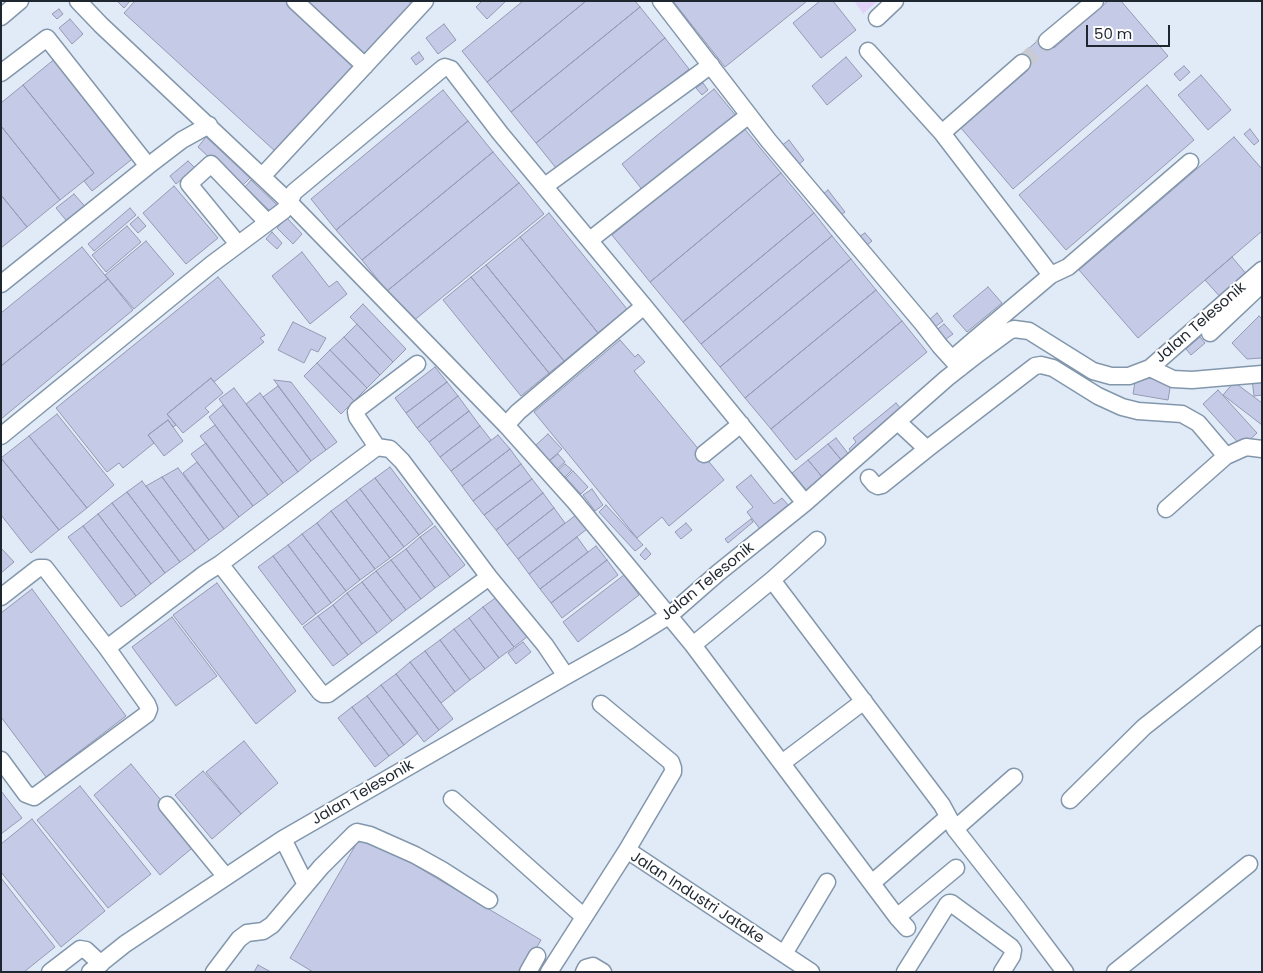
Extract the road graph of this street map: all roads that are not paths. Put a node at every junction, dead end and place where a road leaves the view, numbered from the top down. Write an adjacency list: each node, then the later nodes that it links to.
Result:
1 (20, 1): 8 (street)
2 (295, 1): 14 (street)
3 (425, 1): 14 (street)
4 (661, 1): 13 (street)
5 (894, 1): 9 (street)
6 (1095, 1): 10 (street)
7 (80, 2): 17 (street)
8 (1, 17)
9 (877, 18)
10 (1047, 41)
11 (868, 52): 18 (street)
12 (1022, 63): 18 (street)
13 (711, 65): 16 (street); 22 (street)
14 (365, 66): 21 (street)
15 (1, 74): 20 (street)
16 (749, 115): 25 (street); 34 (street)
17 (209, 125): 20 (street); 21 (street)
18 (942, 133): 28 (street)
19 (1190, 162): 28 (street)
20 (148, 166): 29 (street)
21 (261, 175): 23 (street)
22 (545, 186): 23 (street); 25 (street)
23 (289, 202): 24 (street); 39 (street)
24 (268, 222): 26 (street); 26 (street)
25 (590, 240): 31 (street)
26 (238, 244): 40 (street)
27 (1262, 270): 32 (street, Jalan Telesonik)
28 (1052, 275): 34 (street)
29 (1, 284)
30 (1262, 284): 32 (street)
31 (644, 306): 38 (street); 39 (street)
32 (1208, 332): 35 (street, Jalan Telesonik)
33 (417, 364): 41 (street)
34 (956, 364): 35 (street, Jalan Telesonik); 37 (street, Jalan Telesonik)
35 (1150, 368): 36 (street)
36 (1262, 374)
37 (898, 422): 42 (street); 47 (street, Jalan Telesonik)
38 (740, 424): 44 (street); 47 (street)
39 (506, 425): 54 (street)
40 (1, 436)
41 (377, 447): 50 (street); 51 (street)
42 (927, 449): 45 (street); 46 (street)
43 (1262, 449): 45 (street)
44 (704, 454)
45 (1226, 456): 48 (street)
46 (869, 478)
47 (805, 503): 54 (street, Jalan Telesonik)
48 (1166, 509)
49 (818, 540): 52 (street)
50 (220, 564): 51 (street); 57 (street)
51 (489, 576): 58 (street)
52 (772, 580): 56 (street); 59 (street)
53 (1, 597): 57 (street)
54 (670, 615): 56 (street); 58 (street, Jalan Telesonik)
55 (1262, 634): 65 (street)
56 (694, 645): 62 (street)
57 (107, 648): 61 (street)
58 (566, 676): 68 (street, Jalan Telesonik)
59 (864, 701): 62 (street); 67 (street)
60 (601, 704): 69 (street)
61 (1, 760)
62 (782, 763): 74 (street)
63 (1014, 777): 67 (street)
64 (452, 799): 77 (street)
65 (1070, 800)
66 (167, 805): 72 (street)
67 (952, 823): 74 (street); 90 (street)
68 (283, 839): 72 (street, Jalan Telesonik); 75 (street)
69 (627, 850): 77 (street, Jalan Industri Jatake); 78 (street, Jalan Industri Jatake)
70 (1249, 864): 91 (street)
71 (956, 868): 74 (street)
72 (226, 877): 80 (street, Jalan Telesonik)
73 (827, 882): 78 (street)
74 (872, 883)
75 (306, 885): 76 (street); 82 (street)
76 (489, 900)
77 (584, 917): 84 (street, Jalan Industri Jatake)
78 (784, 954): 87 (street, Jalan Industri Jatake)
79 (537, 956): 83 (street)
80 (97, 969): 81 (street)
81 (50, 972)
82 (214, 972)
83 (528, 972)
84 (549, 972)
85 (584, 972): 86 (street)
86 (603, 972)
87 (811, 972)
88 (905, 972): 89 (street)
89 (1002, 972)
90 (1065, 972)
91 (1115, 972)

